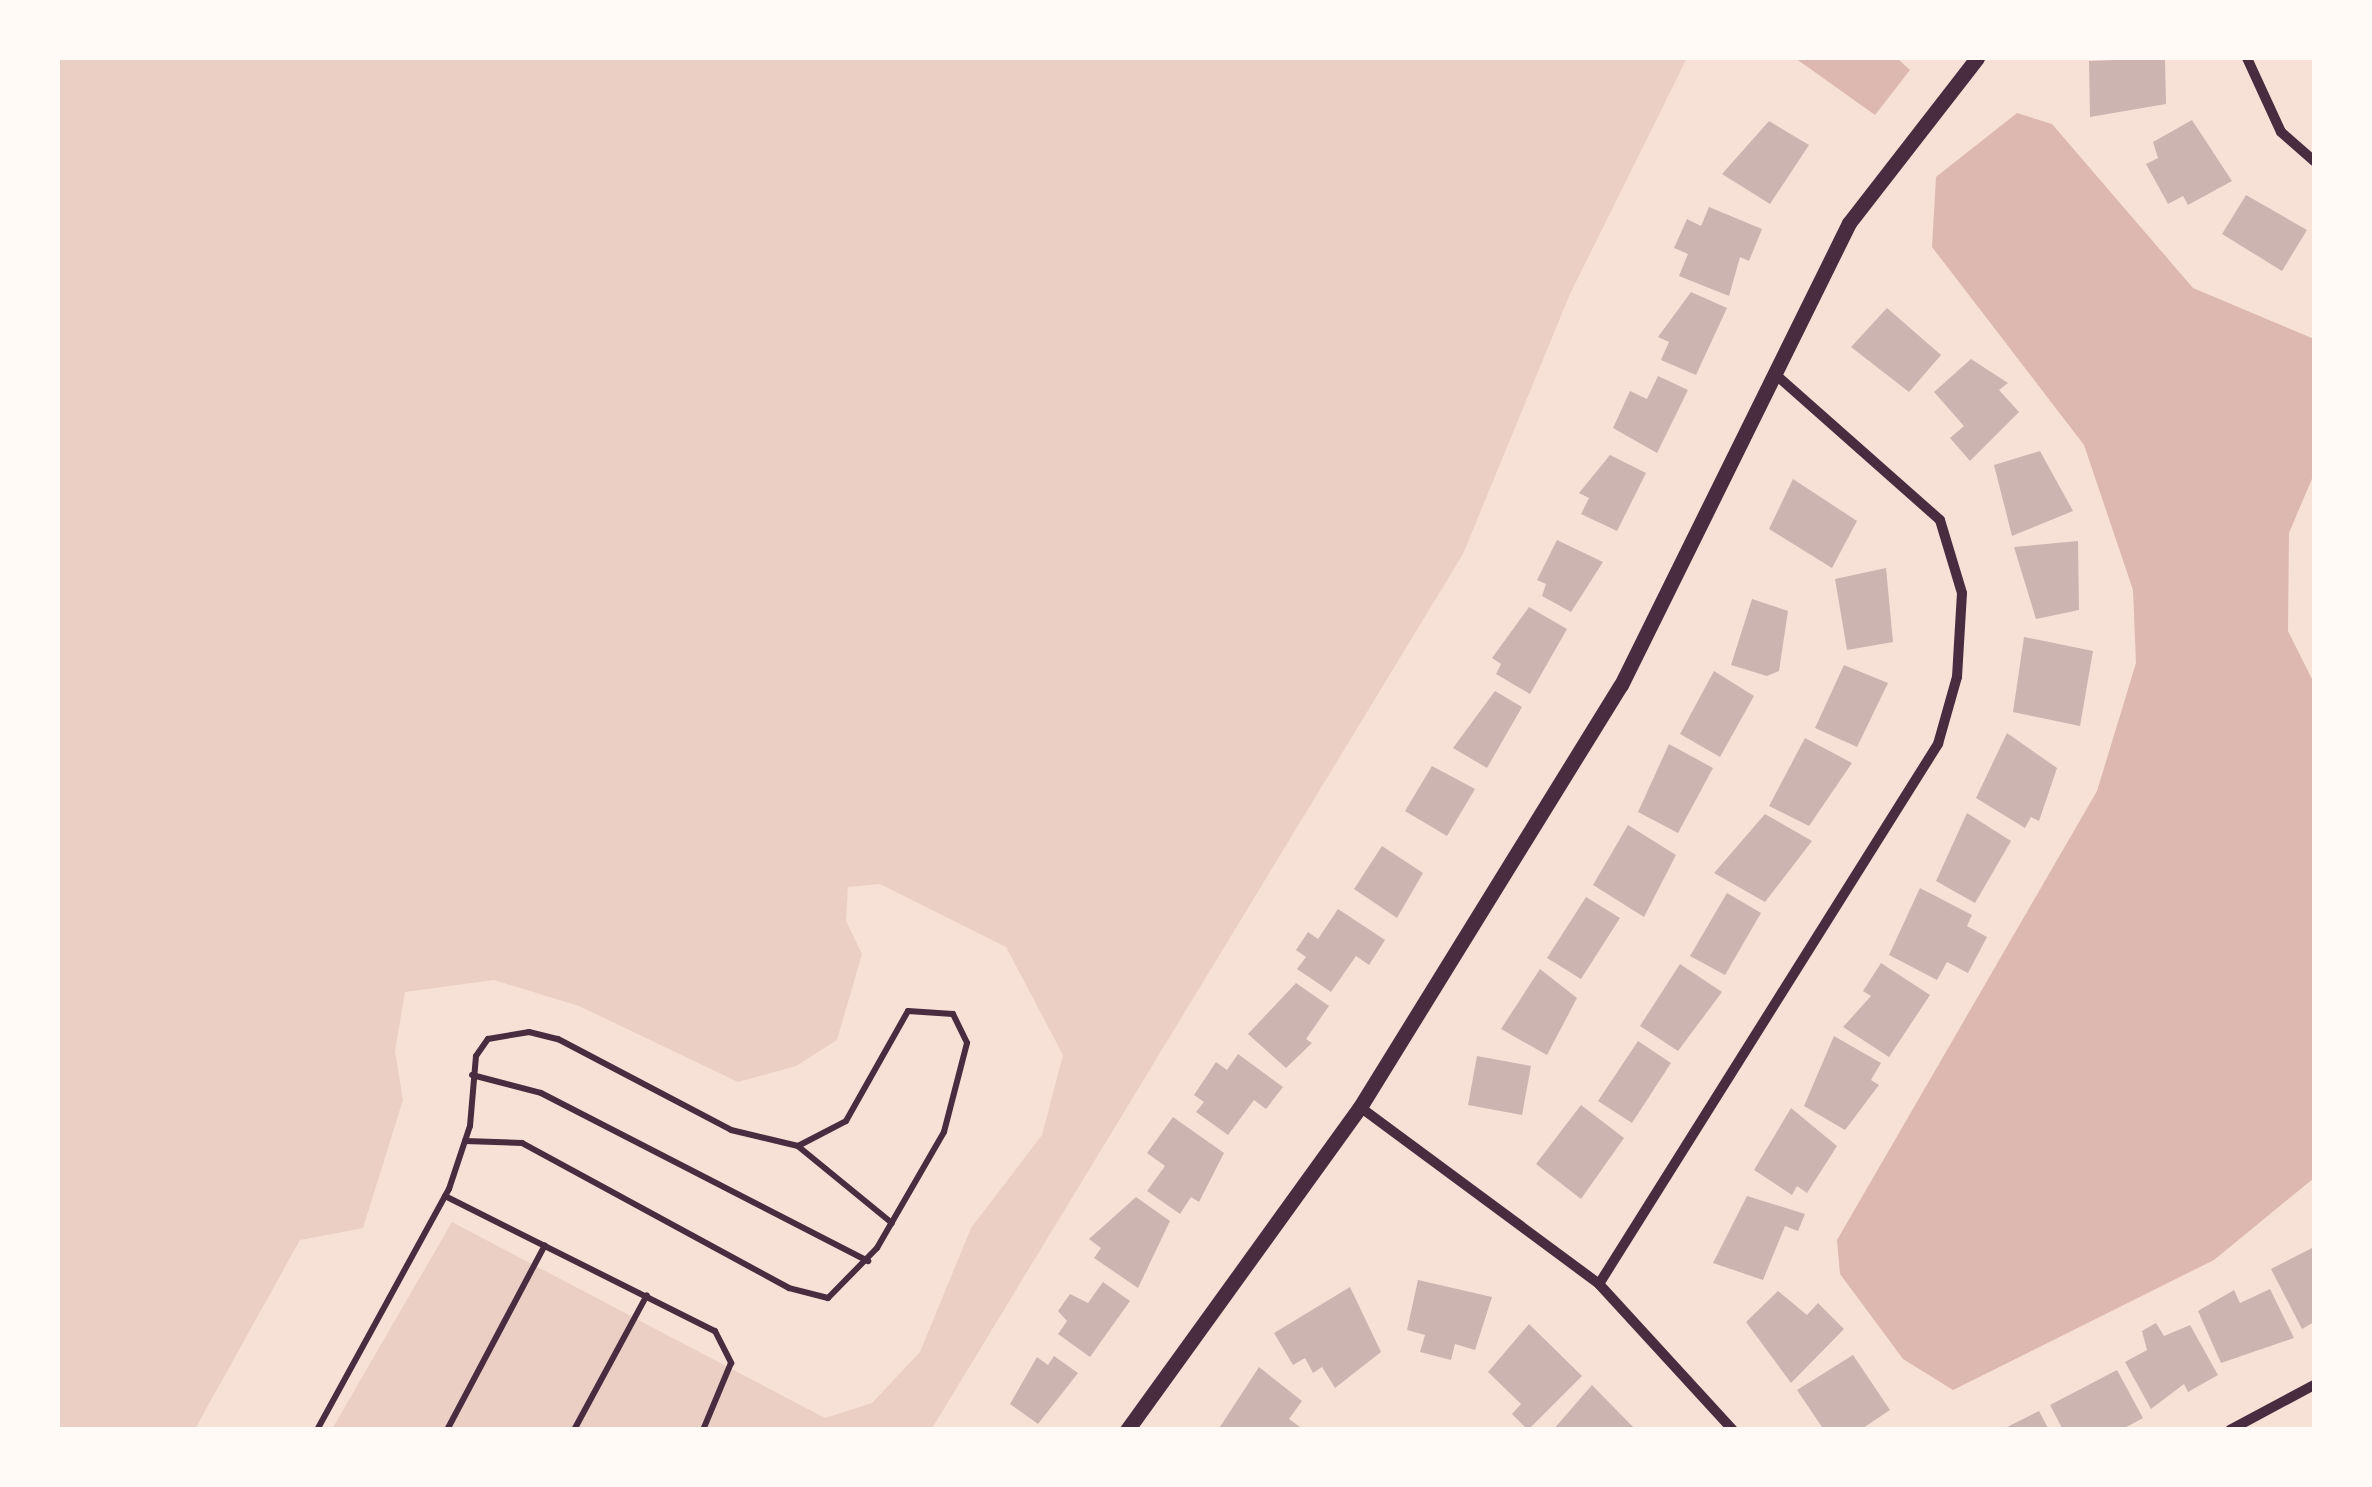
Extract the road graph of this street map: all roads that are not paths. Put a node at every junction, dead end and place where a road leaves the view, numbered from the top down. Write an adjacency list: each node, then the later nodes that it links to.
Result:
1 (1977, 58): 4 (street)
2 (2248, 58): 3 (street)
3 (2314, 161)
4 (1774, 373): 6 (street); 13 (street)
5 (472, 1075): 7 (lane); 8 (lane); 12 (lane)
6 (1360, 1107): 13 (street); 20 (street)
7 (464, 1141): 9 (lane); 12 (lane)
8 (798, 1146): 10 (lane); 10 (lane)
9 (445, 1196): 11 (lane); 16 (lane)
10 (892, 1223): 12 (lane)
11 (545, 1245): 14 (lane); 17 (lane)
12 (868, 1261)
13 (1598, 1284): 21 (street)
14 (647, 1295): 18 (lane); 19 (lane)
15 (2314, 1385): 22 (street)
16 (317, 1430)
17 (447, 1430)
18 (574, 1430)
19 (703, 1430)
20 (1127, 1430)
21 (1733, 1430)
22 (2230, 1430)

